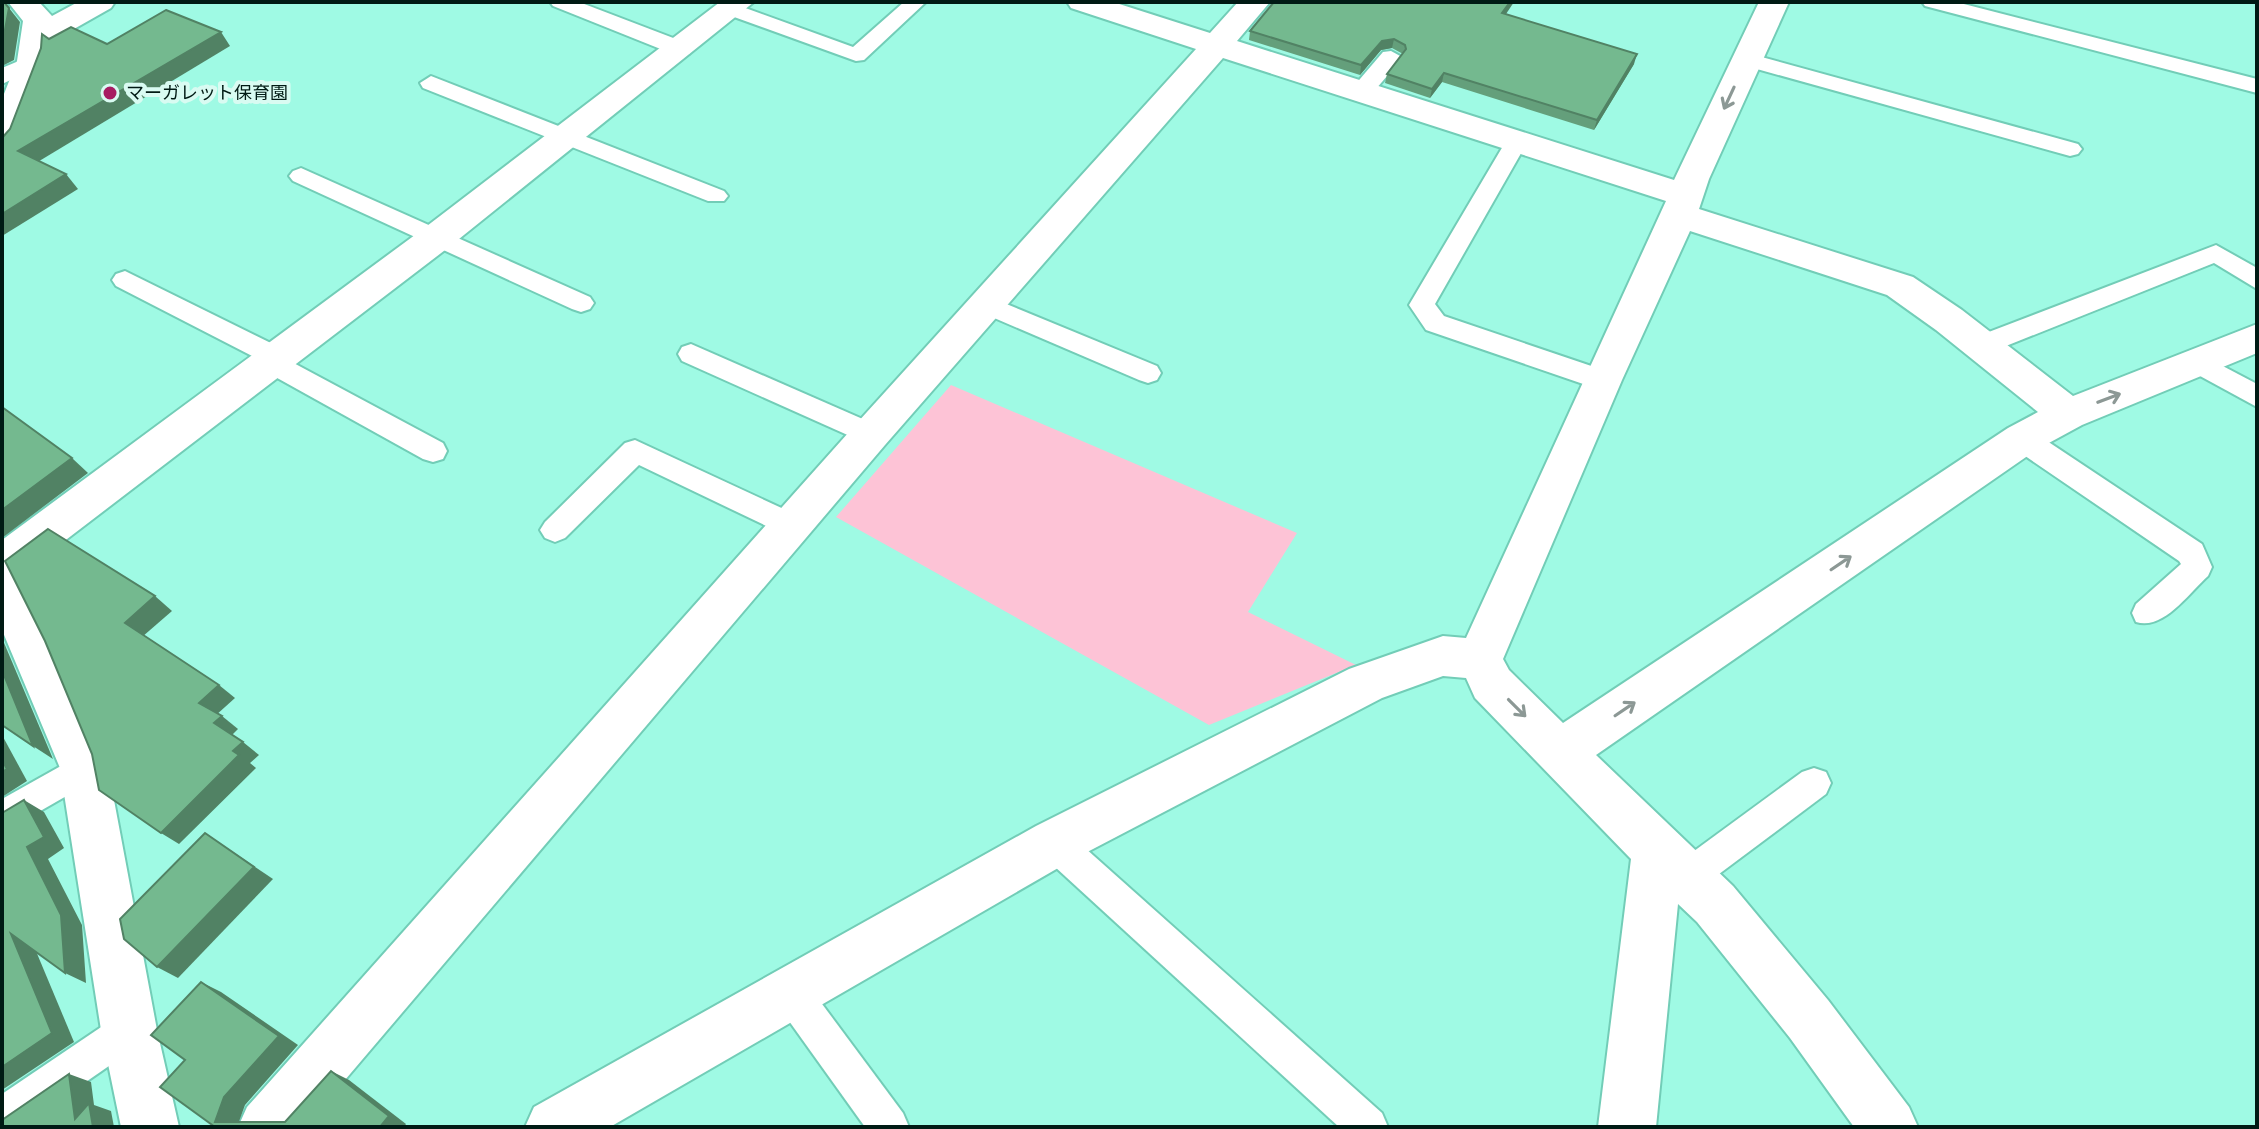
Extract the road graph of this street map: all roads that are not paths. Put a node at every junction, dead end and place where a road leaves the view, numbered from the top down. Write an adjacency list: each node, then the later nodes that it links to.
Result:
1 (23, 2): 11 (street)
2 (100, 2): 11 (street)
3 (560, 2): 12 (lane)
4 (916, 2): 9 (lane)
5 (1082, 2): 10 (street)
6 (1255, 2): 10 (street)
7 (1774, 2): 14 (street)
8 (1932, 2): 17 (lane)
9 (734, 6): 12 (street)
10 (1218, 45): 18 (street); 30 (street)
11 (35, 49): 15 (lane); 21 (street)
12 (681, 49): 19 (street)
13 (1391, 57): 18 (lane)
14 (1747, 59): 22 (lane); 25 (street, one-way to 25)
15 (2, 77)
16 (431, 83): 19 (lane)
17 (2257, 86)
18 (1362, 91): 20 (street)
19 (567, 135): 24 (lane); 26 (street)
20 (1517, 141): 25 (street); 37 (lane)
21 (2, 142)
22 (2070, 150)
23 (301, 176): 26 (lane)
24 (716, 196)
25 (1683, 206): 32 (street); 37 (street)
26 (436, 238): 29 (lane); 34 (street)
27 (125, 280): 34 (lane)
28 (2257, 280): 32 (lane)
29 (581, 303)
30 (987, 305): 36 (lane); 40 (street)
31 (2257, 338): 35 (street)
32 (1982, 345): 39 (street)
33 (691, 354): 40 (lane)
34 (273, 359): 42 (lane); 45 (street)
35 (2198, 363): 38 (lane); 39 (street, one-way to 35)
36 (1148, 373)
37 (1602, 380): 48 (street)
38 (2257, 397)
39 (2068, 414): 41 (street)
40 (871, 434): 43 (street)
41 (2022, 439): 47 (lane); 49 (street, one-way to 41)
42 (433, 451)
43 (791, 525): 44 (lane); 59 (street)
44 (555, 530)
45 (2, 564)
46 (2, 584): 50 (street)
47 (2147, 613)
48 (1480, 659): 49 (street, one-way to 49); 53 (street)
49 (1561, 752): 54 (street)
50 (84, 768): 52 (lane); 56 (street)
51 (1814, 783): 54 (lane)
52 (2, 817)
53 (1054, 843): 55 (street); 62 (lane)
54 (1673, 864): 63 (street); 64 (street)
55 (792, 994): 60 (street); 61 (lane)
56 (129, 1030): 57 (lane); 58 (street)
57 (2, 1117)
58 (150, 1127)
59 (267, 1127)
60 (554, 1127)
61 (889, 1127)
62 (1368, 1127)
63 (1627, 1127)
64 (1889, 1127)

